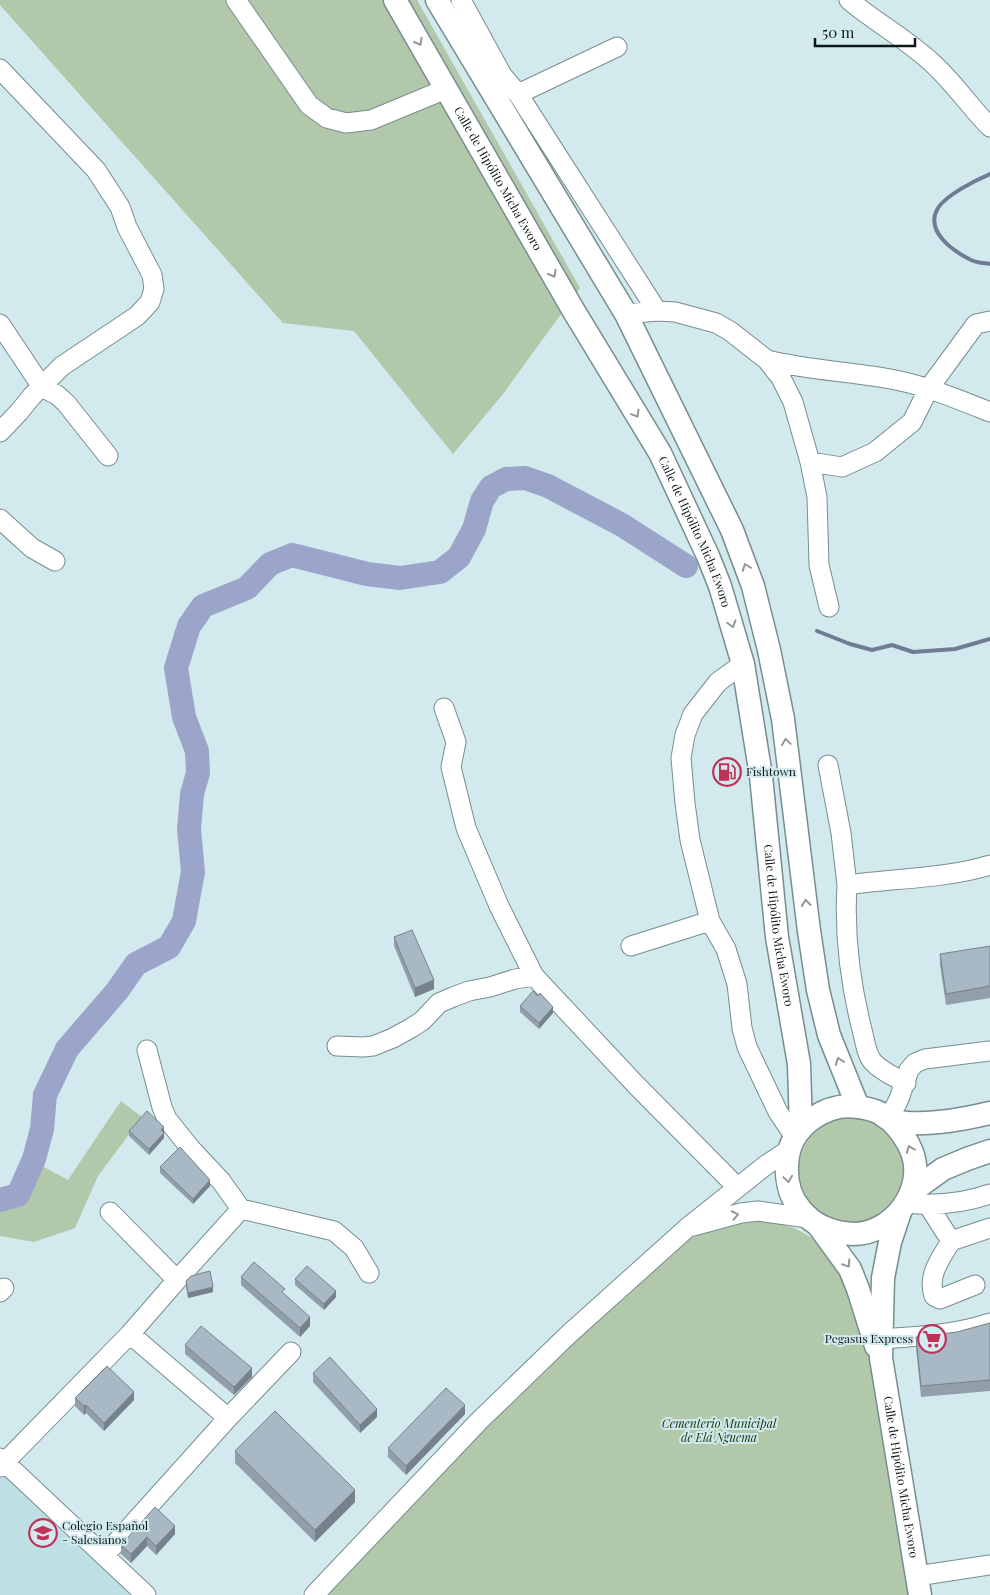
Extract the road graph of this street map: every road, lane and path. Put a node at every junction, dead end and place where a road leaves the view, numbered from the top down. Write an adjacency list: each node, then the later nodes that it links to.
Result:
1 (236, 0): 8 (street)
2 (395, 0): 8 (main road, Calle de Hipólito Micha Eworo, one-way to 8)
3 (437, 0): 12 (main road)
4 (461, 0): 9 (street)
5 (849, 0): 10 (street)
6 (617, 47): 9 (street)
7 (0, 69): 16 (street)
8 (446, 89): 25 (main road, Calle de Hipólito Micha Eworo, one-way to 25)
9 (518, 94): 11 (street)
10 (990, 127)
11 (657, 311): 12 (street); 15 (street)
12 (626, 314): 37 (main road, one-way to 12)
13 (990, 321): 17 (street)
14 (0, 324): 16 (street)
15 (767, 360): 17 (street); 21 (street)
16 (42, 386): 19 (street); 20 (street)
17 (929, 388): 18 (street); 21 (street)
18 (990, 412)
19 (0, 432)
20 (108, 456)
21 (810, 462): 24 (street)
22 (0, 519): 23 (street)
23 (54, 561)
24 (829, 607)
25 (743, 664): 30 (street); 40 (main road, Calle de Hipólito Micha Eworo)
26 (444, 708): 32 (street)
27 (828, 765): 29 (street)
28 (990, 865): 29 (street)
29 (847, 884): 36 (street)
30 (710, 921): 31 (street); 40 (street)
31 (631, 946)
32 (534, 976): 33 (street); 42 (street)
33 (337, 1046)
34 (147, 1050): 45 (street)
35 (990, 1050): 36 (street)
36 (906, 1083): 39 (street)
37 (858, 1106): 39 (main road); 40 (main road)
38 (990, 1113): 39 (main road)
39 (888, 1119): 44 (main road, one-way to 39)
40 (795, 1139): 42 (street); 47 (main road, one-way to 47)
41 (990, 1151): 44 (main road)
42 (737, 1187): 48 (street)
43 (990, 1194): 44 (street)
44 (911, 1203): 47 (main road); 50 (street); 56 (main road, Calle de Hipólito Micha Eworo)
45 (241, 1209): 51 (street); 52 (street)
46 (110, 1212): 52 (street)
47 (813, 1222): 48 (street, one-way to 47); 56 (main road, Calle de Hipólito Micha Eworo, one-way to 56)
48 (687, 1228): 64 (street)
49 (990, 1228): 50 (street)
50 (951, 1241): 53 (street)
51 (369, 1273)
52 (177, 1280): 55 (street)
53 (975, 1285)
54 (990, 1323): 56 (street)
55 (130, 1334): 58 (street); 59 (street)
56 (881, 1349): 62 (main road, Calle de Hipólito Micha Eworo)
57 (291, 1352): 58 (street)
58 (228, 1418): 60 (street)
59 (2, 1463): 60 (street)
60 (104, 1556): 63 (street)
61 (990, 1565): 62 (street)
62 (919, 1586)
63 (146, 1595)
64 (314, 1595)

